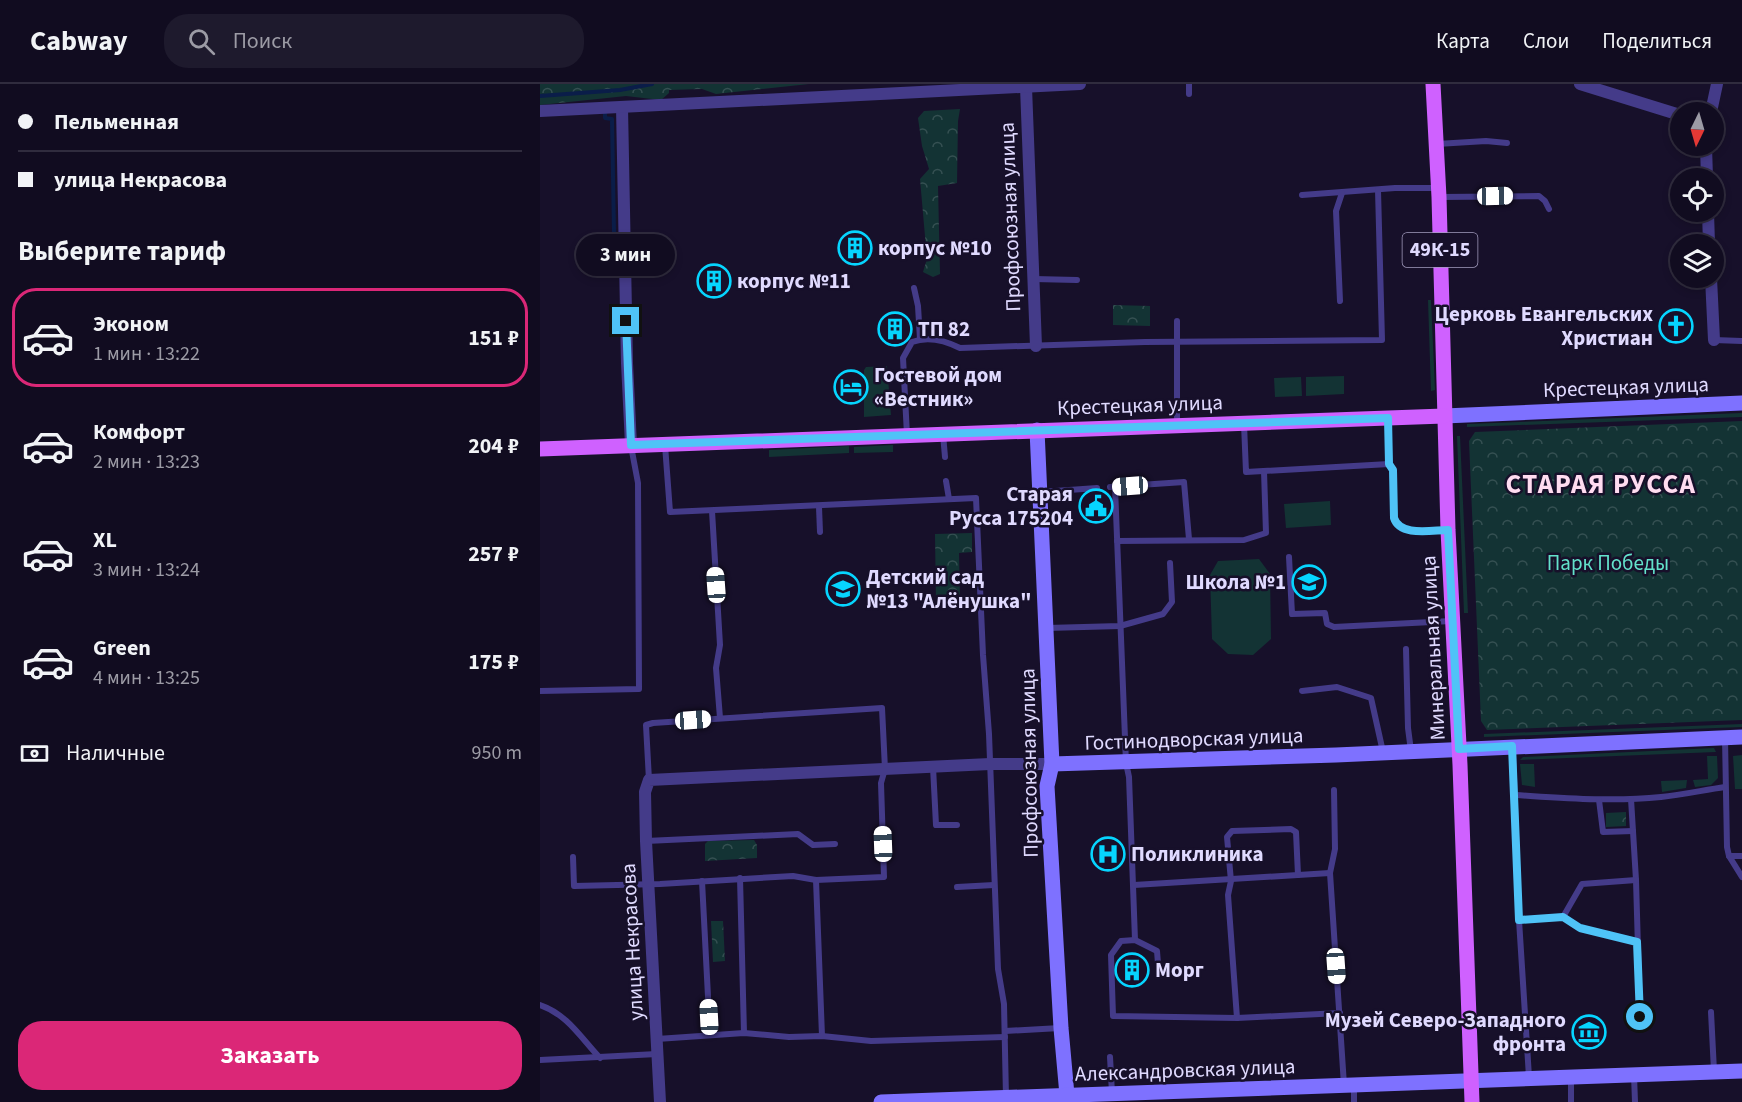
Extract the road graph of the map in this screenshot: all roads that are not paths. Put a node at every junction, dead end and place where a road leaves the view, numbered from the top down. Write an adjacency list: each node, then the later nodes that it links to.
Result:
1 (1080, 84): 6 (street)
2 (1189, 84): 7 (lane)
3 (1433, 84): 13 (main road, Минеральная улица / 49К-15)
4 (1580, 84): 11 (street)
5 (1717, 84): 8 (street)
6 (1024, 86): 9 (street); 19 (street, Профсоюзная улица)
7 (1190, 94)
8 (1712, 102)
9 (622, 107): 10 (street); 39 (street)
10 (540, 111)
11 (1670, 112)
12 (1508, 143): 13 (lane)
13 (1437, 144): 16 (main road, Минеральная улица / 49К-15)
14 (1378, 190): 15 (lane); 16 (lane); 28 (lane)
15 (1342, 193): 17 (lane); 23 (lane)
16 (1439, 193): 18 (lane); 31 (main road, Минеральная улица / 49К-15)
17 (1302, 195)
18 (1549, 210)
19 (1034, 279): 20 (lane); 29 (street, Профсоюзная улица)
20 (1077, 280)
21 (914, 288): 25 (lane)
22 (1711, 288): 26 (street)
23 (1340, 302)
24 (1177, 321): 28 (lane)
25 (920, 339): 29 (lane); 37 (lane)
26 (1714, 340): 27 (lane)
27 (1742, 341)
28 (1175, 343): 29 (lane); 34 (lane)
29 (1036, 346)
30 (1742, 403): 31 (street, Крестецкая улица)
31 (1444, 416): 32 (main road, Крестецкая улица); 50 (main road, Минеральная улица / 49К-15)
32 (1388, 418): 33 (main road, Крестецкая улица); 42 (lane)
33 (1244, 422): 34 (main road, Крестецкая улица); 43 (lane)
34 (1177, 425): 35 (main road, Крестецкая улица)
35 (1037, 430): 36 (main road, Крестецкая улица); 46 (street, Профсоюзная улица)
36 (944, 434): 37 (main road, Крестецкая улица); 41 (lane)
37 (907, 435): 38 (main road, Крестецкая улица)
38 (665, 444): 39 (main road, Крестецкая улица); 49 (lane)
39 (631, 445): 40 (main road, Крестецкая улица); 60 (lane)
40 (540, 449)
41 (945, 458)
42 (1389, 464): 43 (lane); 50 (lane)
43 (1264, 471): 52 (lane)
44 (946, 481): 47 (lane)
45 (1097, 488): 46 (lane)
46 (1040, 492): 58 (street, Профсоюзная улица)
47 (949, 499): 48 (lane); 70 (lane)
48 (819, 507): 49 (lane); 51 (lane)
49 (712, 511): 62 (lane)
50 (1448, 530): 56 (main road, Минеральная улица / 49К-15)
51 (820, 532)
52 (1189, 539): 53 (lane); 53 (lane)
53 (1117, 541): 57 (lane)
54 (1289, 557): 56 (lane)
55 (1170, 563): 57 (lane)
56 (1452, 621): 66 (main road, Минеральная улица / 49К-15)
57 (1120, 626): 58 (lane); 69 (lane)
58 (1047, 628): 71 (street, Профсоюзная улица)
59 (1406, 650): 67 (lane)
60 (540, 691)
61 (1302, 691): 68 (lane)
62 (720, 718): 73 (lane); 74 (lane)
63 (1742, 737): 64 (street, Гостинодворская улица)
64 (1725, 738): 65 (street, Гостинодворская улица); 75 (lane)
65 (1512, 746): 66 (street, Гостинодворская улица); 77 (lane)
66 (1459, 749): 67 (street, Гостинодворская улица); 124 (main road, Минеральная улица / 49К-15)
67 (1411, 752): 68 (street, Гостинодворская улица)
68 (1383, 753): 69 (street, Гостинодворская улица)
69 (1126, 763): 71 (street, Гостинодворская улица); 97 (lane)
70 (990, 764): 71 (street, Гостинодворская улица); 72 (street, Гостинодворская улица); 96 (lane)
71 (1052, 764): 109 (street, Профсоюзная улица)
72 (933, 767): 73 (street, Гостинодворская улица); 80 (lane)
73 (885, 769): 74 (street, Гостинодворская улица); 91 (lane)
74 (648, 780): 82 (street, улица Некрасова)
75 (1725, 787): 78 (lane); 84 (lane)
76 (1334, 790): 87 (lane)
77 (1516, 795): 79 (lane); 100 (lane)
78 (1631, 799): 79 (lane); 81 (lane)
79 (1599, 800): 81 (lane)
80 (957, 825)
81 (1633, 831): 93 (lane)
82 (646, 841): 83 (lane); 95 (street, улица Некрасова)
83 (835, 844)
84 (1729, 856): 85 (lane); 89 (lane)
85 (1742, 856)
86 (573, 857): 95 (lane)
87 (1330, 873): 88 (lane); 106 (lane)
88 (1298, 875): 92 (lane); 92 (lane)
89 (1742, 877)
90 (740, 878): 91 (lane); 94 (lane); 110 (lane)
91 (816, 880): 113 (lane)
92 (1231, 880): 97 (lane); 108 (lane)
93 (1636, 880): 99 (lane); 102 (lane)
94 (702, 881): 95 (lane); 112 (lane)
95 (649, 884): 114 (street, улица Некрасова)
96 (994, 885): 98 (lane); 111 (lane)
97 (1134, 885): 101 (lane)
98 (957, 887)
99 (1563, 917): 100 (lane); 102 (lane)
100 (1519, 920): 123 (lane)
101 (1135, 940): 103 (lane); 108 (lane)
102 (1637, 942): 107 (lane)
103 (1159, 976)
104 (540, 1005): 117 (lane)
105 (1711, 1012): 120 (lane)
106 (1340, 1013): 108 (lane); 125 (lane)
107 (1640, 1017)
108 (1237, 1018)
109 (1061, 1028): 111 (lane); 128 (street, Профсоюзная улица)
110 (744, 1032): 112 (lane); 113 (lane)
111 (1005, 1034): 113 (lane); 127 (lane)
112 (710, 1035): 114 (lane)
113 (822, 1036)
114 (657, 1039): 115 (street, улица Некрасова)
115 (658, 1054): 117 (lane); 129 (street, улица Некрасова)
116 (1110, 1057): 126 (lane)
117 (600, 1058): 118 (lane)
118 (540, 1060)
119 (1742, 1071): 120 (street, Александровская улица)
120 (1714, 1072): 121 (street, Александровская улица)
121 (1634, 1075): 122 (street, Александровская улица); 134 (lane)
122 (1570, 1077): 123 (street, Александровская улица); 133 (lane)
123 (1529, 1078): 124 (street, Александровская улица)
124 (1472, 1080): 125 (street, Александровская улица); 132 (main road, Минеральная улица / 49К-15)
125 (1349, 1085): 126 (street, Александровская улица); 131 (lane)
126 (1112, 1093): 128 (street, Александровская улица)
127 (1006, 1098): 128 (street, Александровская улица); 130 (street, Александровская улица)
128 (1067, 1098)
129 (660, 1102)
130 (881, 1102)
131 (1354, 1102)
132 (1472, 1102)
133 (1571, 1102)
134 (1635, 1102)

